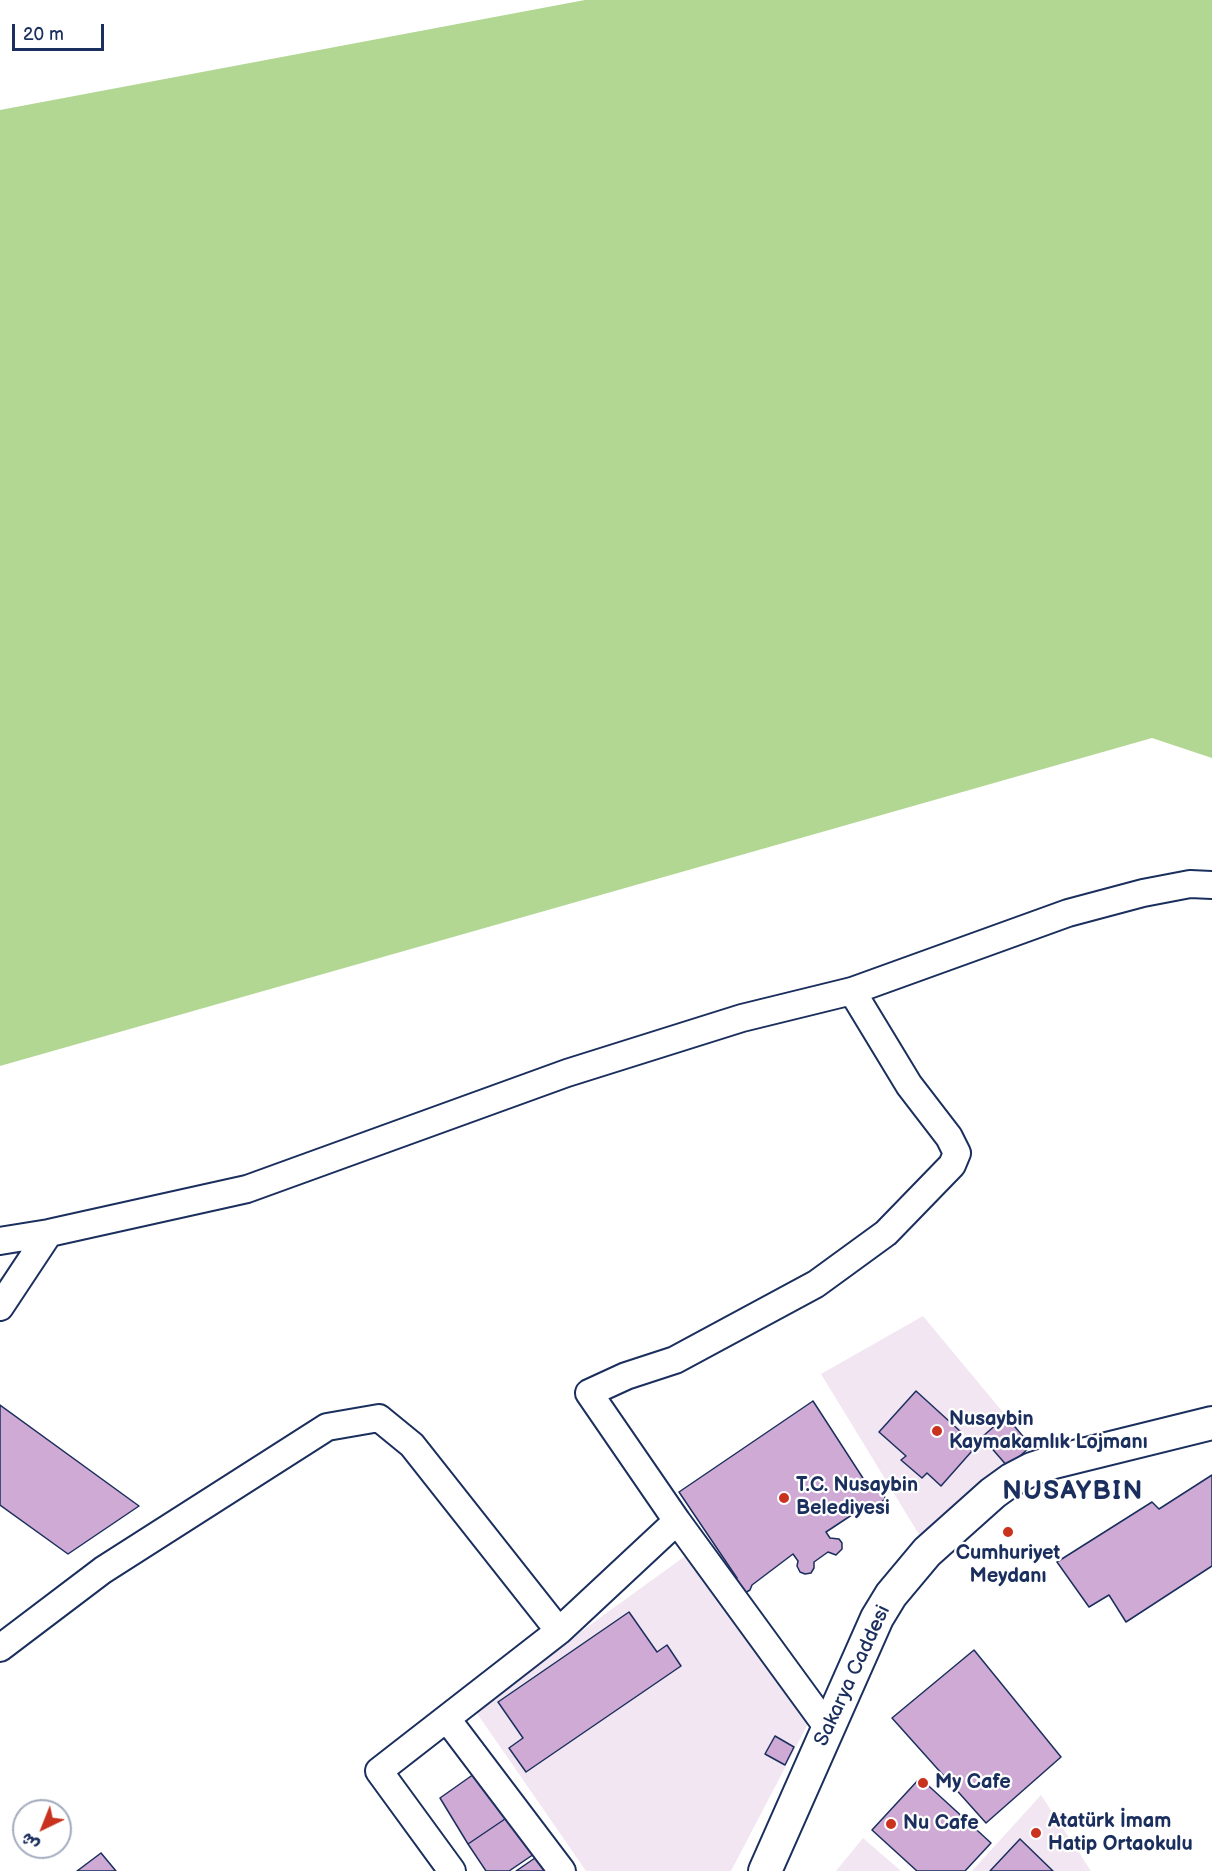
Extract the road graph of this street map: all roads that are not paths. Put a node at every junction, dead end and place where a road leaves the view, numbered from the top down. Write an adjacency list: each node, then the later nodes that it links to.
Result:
1 (1212, 885): 2 (street)
2 (852, 991): 3 (street); 7 (street)
3 (49, 1233): 4 (street); 5 (street)
4 (0, 1241)
5 (0, 1307)
6 (1212, 1424): 11 (street, Sakarya Caddesi)
7 (677, 1521): 8 (street); 11 (street)
8 (559, 1631): 9 (street); 10 (street)
9 (0, 1648)
10 (447, 1719): 12 (street); 13 (street)
11 (828, 1728): 14 (street, Sakarya Caddesi)
12 (452, 1871)
13 (562, 1871)
14 (765, 1871)

